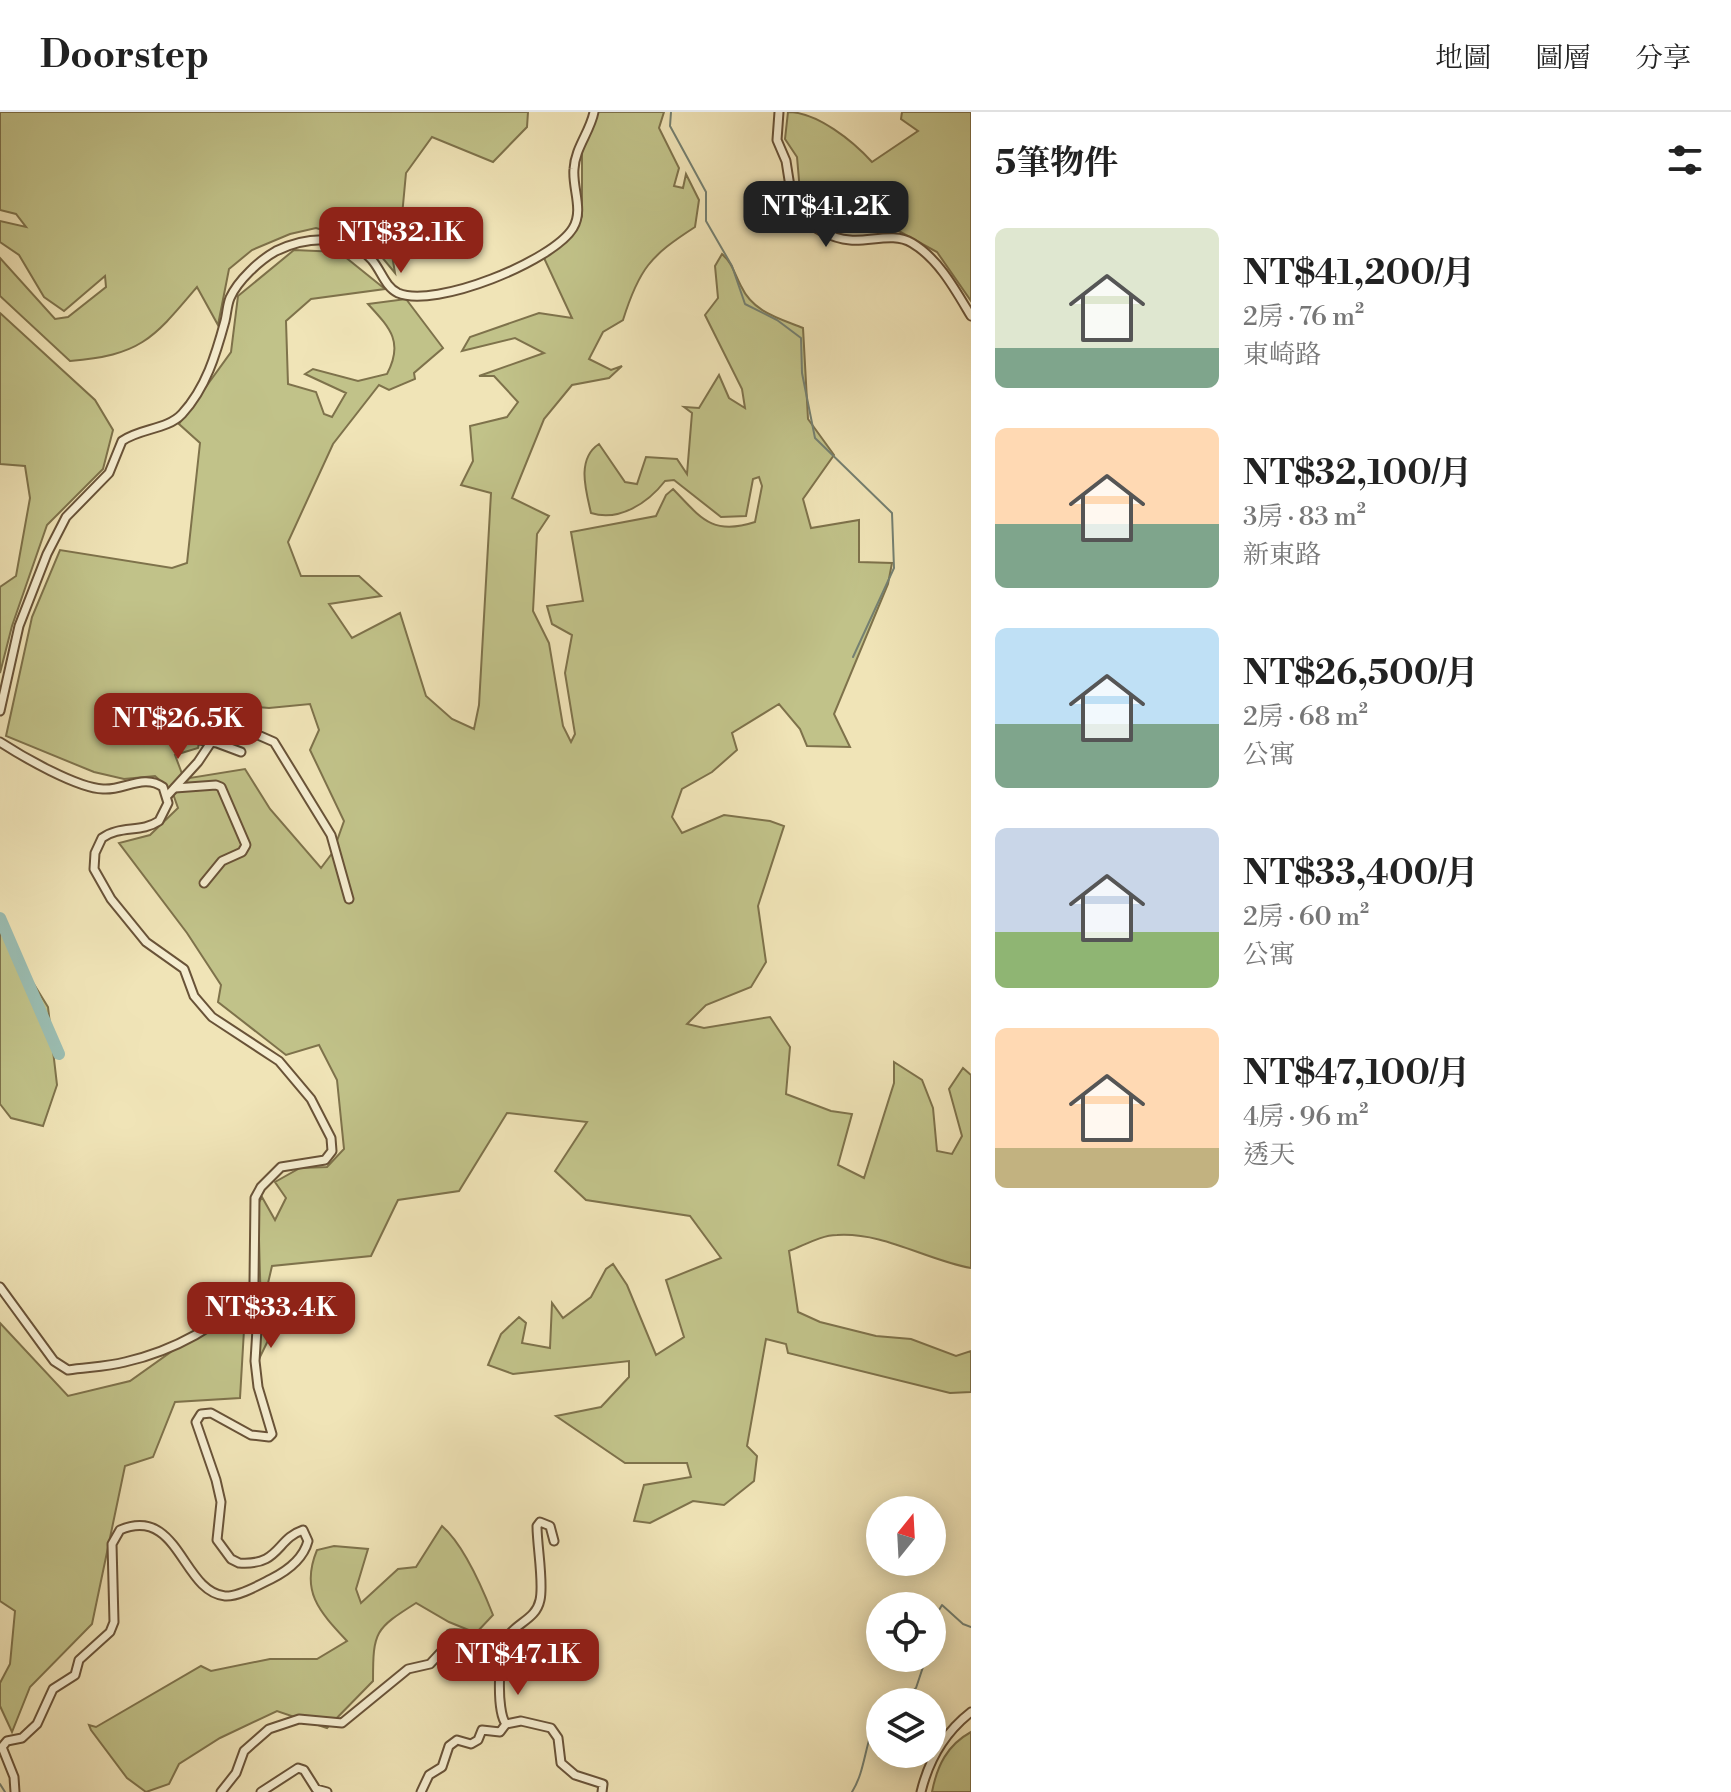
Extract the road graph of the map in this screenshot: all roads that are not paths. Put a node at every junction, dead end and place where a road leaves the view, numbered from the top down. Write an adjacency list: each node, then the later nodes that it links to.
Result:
1 (594, 112): 4 (street)
2 (779, 112): 3 (street)
3 (971, 316)
4 (0, 711)
5 (115, 725): 6 (street)
6 (209, 741): 8 (street); 9 (street); 12 (street)
7 (0, 742): 10 (street)
8 (241, 752)
9 (175, 788): 10 (street); 11 (street)
10 (167, 796): 14 (street)
11 (204, 883)
12 (349, 899)
13 (0, 1287): 14 (street)
14 (254, 1288): 19 (street)
15 (554, 1541): 16 (street)
16 (506, 1637): 18 (street); 21 (street)
17 (971, 1712): 26 (street)
18 (506, 1724): 24 (street); 25 (street)
19 (1, 1747): 20 (street)
20 (15, 1792)
21 (221, 1792)
22 (261, 1792): 23 (street)
23 (327, 1792)
24 (421, 1792)
25 (602, 1792)
26 (921, 1792)

